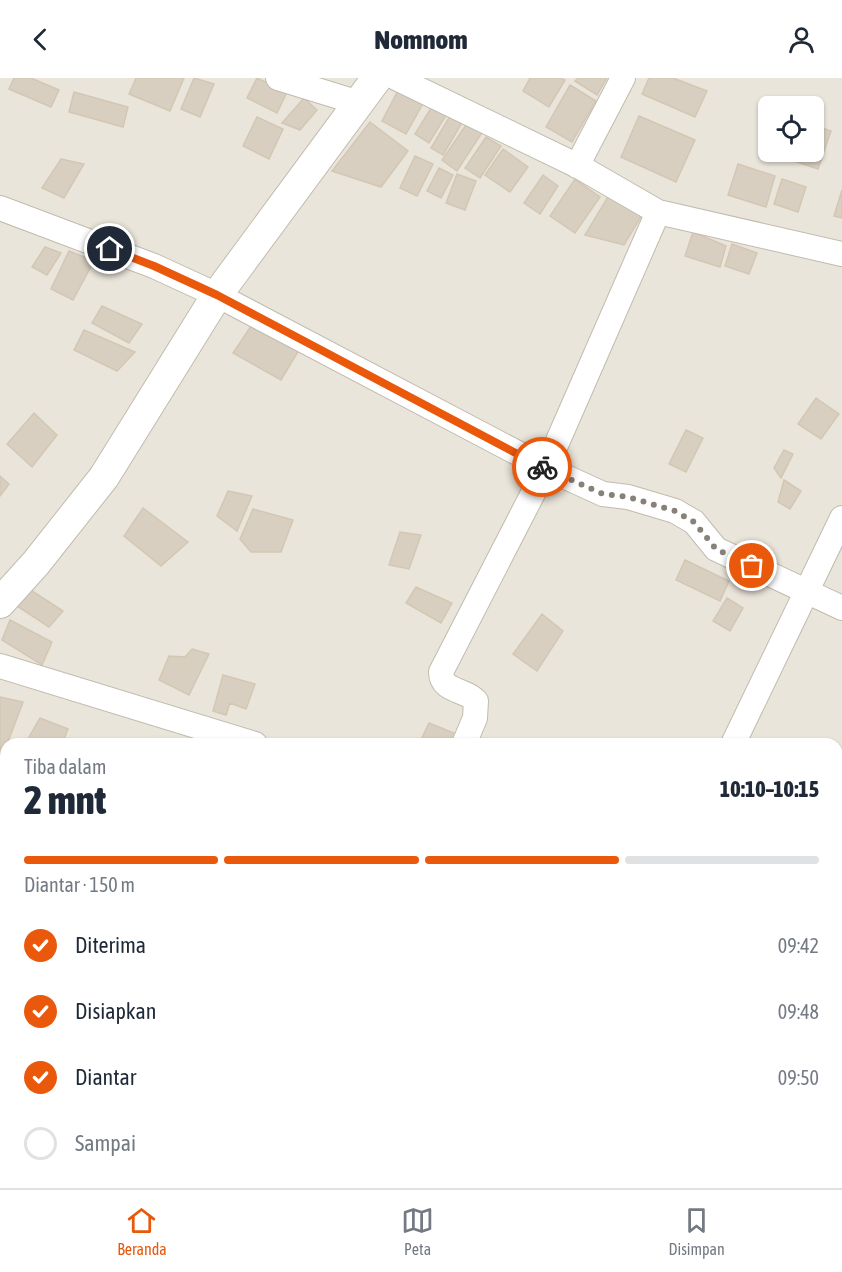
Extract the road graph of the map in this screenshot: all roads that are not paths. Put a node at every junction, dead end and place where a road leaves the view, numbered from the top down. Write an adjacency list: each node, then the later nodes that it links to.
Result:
1 (278, 78): 5 (street)
2 (376, 78): 5 (street)
3 (396, 78): 6 (street)
4 (623, 78): 6 (street)
5 (359, 103): 10 (street)
6 (577, 166): 8 (street)
7 (0, 208): 10 (street)
8 (658, 212): 9 (street); 11 (street)
9 (842, 254)
10 (217, 295): 11 (street); 14 (street)
11 (546, 468): 13 (street); 18 (street)
12 (842, 518): 13 (street)
13 (806, 591): 15 (street); 19 (street)
14 (0, 603)
15 (842, 608)
16 (0, 666): 17 (street)
17 (235, 738)
18 (467, 738)
19 (736, 738)

